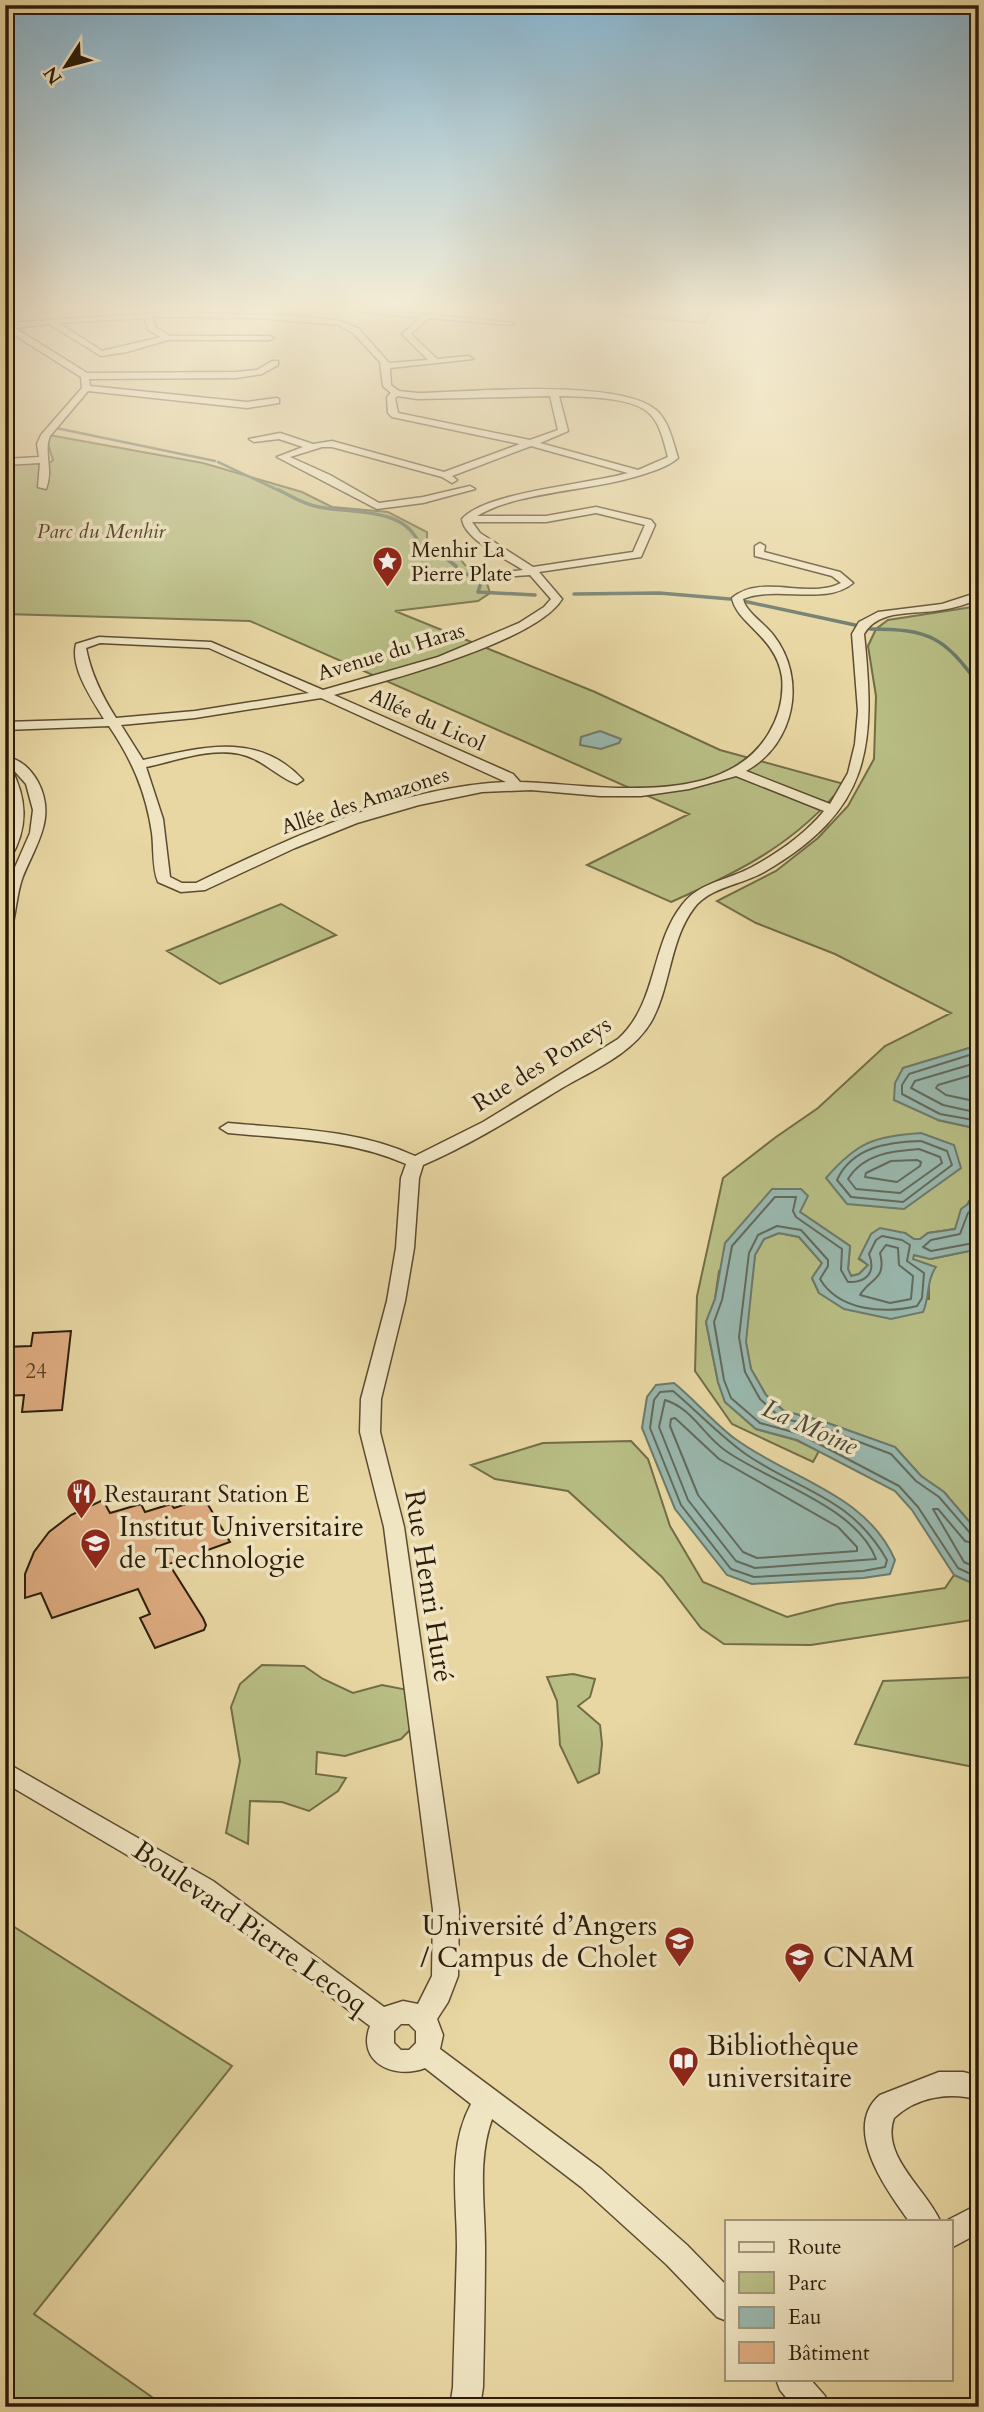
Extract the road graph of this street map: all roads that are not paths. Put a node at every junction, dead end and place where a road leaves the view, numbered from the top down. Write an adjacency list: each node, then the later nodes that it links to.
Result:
1 (60, 419): 8 (street)
2 (412, 419): 6 (street)
3 (559, 419): 6 (street)
4 (658, 419): 10 (street)
5 (254, 439): 7 (street)
6 (530, 443): 10 (street); 11 (street)
7 (313, 447): 11 (street); 13 (street)
8 (46, 460): 9 (street); 12 (street)
9 (5, 462)
10 (636, 472): 14 (street)
11 (445, 475): 13 (street)
12 (43, 487)
13 (470, 489): 14 (street)
14 (499, 503): 15 (street)
15 (467, 519): 17 (street, Avenue du Haras); 17 (street)
16 (760, 546): 26 (street)
17 (532, 571): 18 (street); 20 (street, Avenue du Haras)
18 (493, 576)
19 (979, 595): 29 (street, Rue des Poneys)
20 (319, 694): 21 (street, Avenue du Haras); 21 (street, Allée du Licol); 28 (street, Allée du Licol)
21 (112, 721): 22 (street, Avenue du Haras); 24 (street, Allée des Amazones)
22 (5, 726)
23 (5, 760): 31 (street)
24 (140, 764): 27 (street); 28 (street, Allée des Amazones)
25 (5, 768): 32 (street)
26 (734, 771): 28 (street, Allée des Amazones); 29 (street)
27 (297, 780)
28 (516, 786)
29 (833, 810): 36 (street, Rue des Poneys)
30 (5, 816): 32 (street)
31 (41, 817): 32 (street); 34 (street)
32 (15, 821): 33 (street)
33 (5, 856)
34 (5, 927)
35 (228, 1128): 36 (street)
36 (415, 1162): 38 (street, Rue Henri Huré)
37 (5, 1771): 39 (street, Boulevard Pierre Lecoq)
38 (423, 2018): 39 (street, Boulevard Pierre Lecoq); 40 (street)
39 (385, 2022): 40 (street, Boulevard Pierre Lecoq)
40 (425, 2053): 42 (street)
41 (979, 2088): 43 (street)
42 (488, 2100): 44 (street); 46 (street)
43 (925, 2220)
44 (725, 2304)
45 (792, 2380): 47 (street)
46 (465, 2407)
47 (814, 2407)

